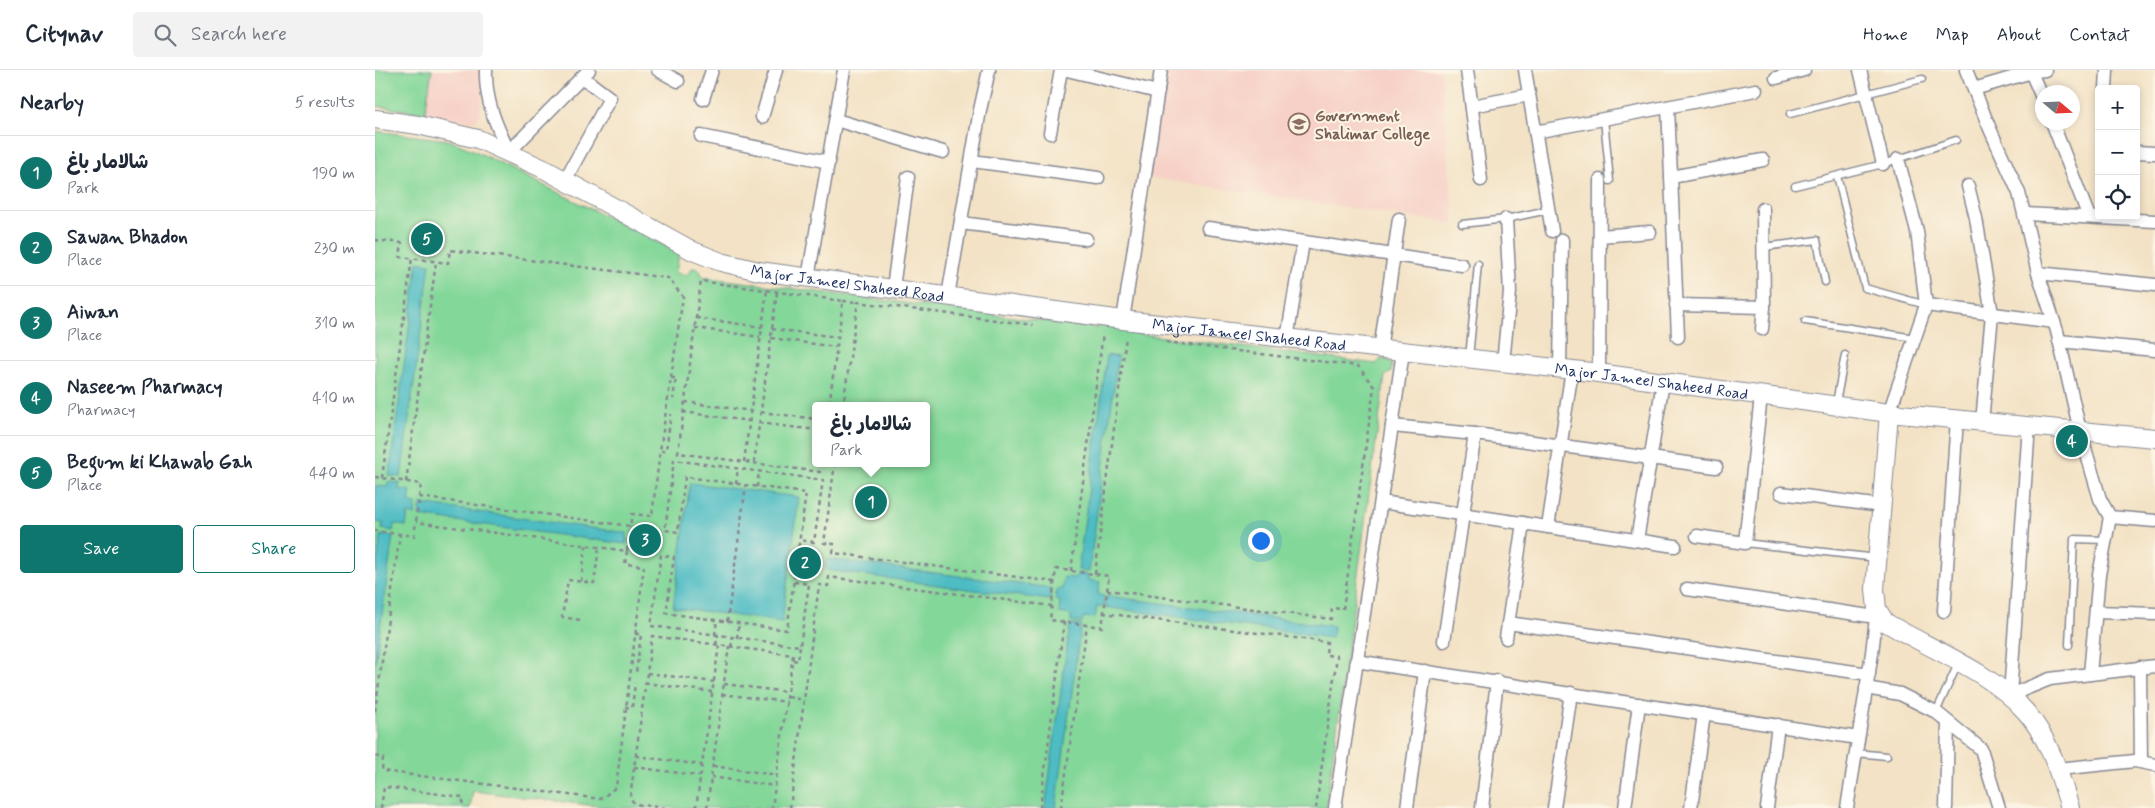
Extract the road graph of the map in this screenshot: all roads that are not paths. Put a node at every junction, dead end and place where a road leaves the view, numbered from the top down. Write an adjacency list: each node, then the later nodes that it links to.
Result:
1 (486, 70): 42 (street)
2 (658, 70): 21 (street)
3 (712, 70): 29 (street)
4 (776, 70): 33 (street)
5 (843, 70): 36 (street)
6 (989, 70): 48 (street)
7 (1061, 70): 39 (street)
8 (1067, 70): 26 (street)
9 (1161, 70): 26 (street)
10 (1467, 70): 30 (street)
11 (1525, 70): 28 (street)
12 (1804, 70): 19 (street)
13 (1860, 70): 27 (street)
14 (1966, 70): 24 (street)
15 (2045, 70): 17 (street)
16 (2107, 70): 23 (street)
17 (2031, 72): 22 (street); 24 (street)
18 (585, 74): 42 (street); 55 (street)
19 (1776, 78)
20 (1922, 79): 27 (lane)
21 (677, 81)
22 (2037, 85)
23 (2106, 85)
24 (1974, 89): 62 (street)
25 (1756, 90): 31 (street)
26 (1158, 92): 93 (street)
27 (1866, 93): 32 (lane); 50 (street)
28 (1529, 95): 30 (street); 38 (street)
29 (703, 99)
30 (1472, 106): 56 (street)
31 (1668, 107): 35 (street); 53 (street)
32 (1790, 114)
33 (762, 117)
34 (375, 119): 42 (street, Major Jameel Shaheed Road)
35 (1604, 119): 38 (street); 57 (lane)
36 (836, 120): 43 (street); 49 (street)
37 (2054, 130): 63 (street)
38 (1535, 132): 61 (street)
39 (1050, 133)
40 (701, 136): 49 (street)
41 (1956, 140): 46 (lane)
42 (509, 152): 55 (street, Major Jameel Shaheed Road)
43 (943, 152)
44 (2140, 152): 45 (street)
45 (2155, 153)
46 (1898, 159): 50 (lane); 86 (street)
47 (1763, 160): 53 (street)
48 (972, 161): 54 (street); 67 (street)
49 (829, 162): 81 (street)
50 (1883, 164): 51 (lane)
51 (1837, 176): 58 (lane); 86 (lane)
52 (908, 177): 84 (street)
53 (1671, 177): 87 (street)
54 (1098, 178)
55 (565, 180): 81 (street, Major Jameel Shaheed Road)
56 (1481, 180)
57 (1605, 181): 72 (street)
58 (1795, 186)
59 (1968, 186): 89 (street)
60 (1763, 209): 76 (street)
61 (1548, 210): 65 (lane); 70 (street)
62 (2025, 214): 63 (street); 80 (street)
63 (2089, 217): 66 (street)
64 (1399, 219): 77 (street)
65 (1507, 219): 68 (lane); 103 (street)
66 (2155, 221)
67 (961, 223): 73 (street); 85 (street)
68 (1462, 224)
69 (1208, 228): 75 (street)
70 (1552, 231)
71 (1650, 232): 72 (street)
72 (1600, 236): 105 (street)
73 (1086, 239)
74 (1562, 240): 104 (street)
75 (1303, 242): 77 (street); 96 (street)
76 (1764, 247): 82 (lane); 88 (street)
77 (1394, 255): 79 (street); 98 (street)
78 (1478, 264): 102 (lane)
79 (1462, 266)
80 (2038, 273): 83 (street); 91 (street)
81 (808, 278): 84 (street, Major Jameel Shaheed Road)
82 (1825, 282)
83 (2155, 285)
84 (893, 288): 85 (street, Major Jameel Shaheed Road)
85 (948, 296): 93 (street, Major Jameel Shaheed Road)
86 (1926, 304): 89 (street); 95 (street)
87 (1677, 306): 88 (street); 94 (street)
88 (1764, 307): 92 (street)
89 (1992, 314): 91 (street); 111 (street)
90 (1805, 321): 95 (lane)
91 (2054, 322): 97 (street)
92 (1762, 329)
93 (1122, 331): 96 (street, Major Jameel Shaheed Road)
94 (1678, 337)
95 (1915, 338): 109 (street)
96 (1287, 339): 98 (street, Major Jameel Shaheed Road)
97 (2059, 341): 99 (street); 114 (street)
98 (1380, 350): 100 (street, Major Jameel Shaheed Road)
99 (2155, 350)
100 (1403, 352): 102 (street, Major Jameel Shaheed Road); 112 (street)
101 (1845, 355): 108 (lane)
102 (1469, 360): 103 (street, Major Jameel Shaheed Road)
103 (1503, 364): 104 (street, Major Jameel Shaheed Road)
104 (1566, 370): 105 (street, Major Jameel Shaheed Road); 117 (street)
105 (1599, 373): 106 (street, Major Jameel Shaheed Road)
106 (1663, 382): 107 (street, Major Jameel Shaheed Road); 118 (street)
107 (1761, 396): 108 (street, Major Jameel Shaheed Road); 131 (street)
108 (1836, 406): 109 (street, Major Jameel Shaheed Road)
109 (1889, 413): 110 (street, Major Jameel Shaheed Road); 122 (street)
110 (1957, 419): 111 (street, Major Jameel Shaheed Road); 135 (street)
111 (1982, 422): 113 (street, Major Jameel Shaheed Road)
112 (1392, 426): 115 (street); 121 (street)
113 (2029, 426): 114 (street, Major Jameel Shaheed Road); 153 (street)
114 (2080, 431): 116 (street, Major Jameel Shaheed Road); 124 (street)
115 (1475, 434): 117 (street); 123 (street)
116 (2155, 438)
117 (1560, 446): 118 (street); 127 (street)
118 (1651, 458): 119 (street); 129 (street)
119 (1716, 467)
120 (1781, 493): 122 (street)
121 (1381, 502): 123 (street); 143 (street)
122 (1882, 506): 133 (street)
123 (1463, 514): 126 (street); 141 (street)
124 (2110, 517): 125 (street); 130 (street)
125 (2155, 521)
126 (1523, 523): 127 (street); 139 (street)
127 (1548, 527): 129 (street)
128 (1697, 536): 131 (street)
129 (1637, 540): 132 (street)
130 (2105, 540): 136 (street); 142 (lane)
131 (1745, 543): 133 (lane)
132 (1675, 546)
133 (1878, 558): 137 (street)
134 (1687, 589): 137 (street)
135 (1944, 611)
136 (2096, 612): 138 (street); 149 (street)
137 (1876, 613): 144 (street); 148 (street)
138 (2155, 614)
139 (1508, 623): 140 (street); 148 (street)
140 (1506, 638)
141 (1444, 641)
142 (2069, 645)
143 (1355, 661): 147 (street); 166 (street)
144 (1958, 663): 153 (street); 155 (lane)
145 (2155, 666): 146 (street)
146 (2140, 668): 149 (street); 162 (street)
147 (1425, 671): 150 (street); 167 (street)
148 (1869, 674): 151 (street)
149 (2090, 674): 153 (street)
150 (1497, 681): 152 (street); 168 (street)
151 (1866, 688): 155 (street); 159 (street)
152 (1571, 693): 154 (street); 169 (street)
153 (2010, 695): 164 (street)
154 (1639, 704): 156 (street); 170 (street)
155 (1936, 712): 157 (street)
156 (1704, 714): 158 (street); 171 (street)
157 (1948, 722): 174 (street); 175 (street)
158 (1778, 725): 159 (street); 172 (street)
159 (1858, 738): 160 (street)
160 (1856, 752): 161 (lane); 173 (street)
161 (1887, 756)
162 (2141, 762): 163 (street); 164 (street)
163 (2155, 765)
164 (2058, 769): 165 (street)
165 (2067, 807)
166 (1335, 808)
167 (1407, 808)
168 (1482, 808)
169 (1554, 808)
170 (1625, 808)
171 (1691, 808)
172 (1767, 808)
173 (1847, 808)
174 (1946, 808)
175 (1999, 808)

